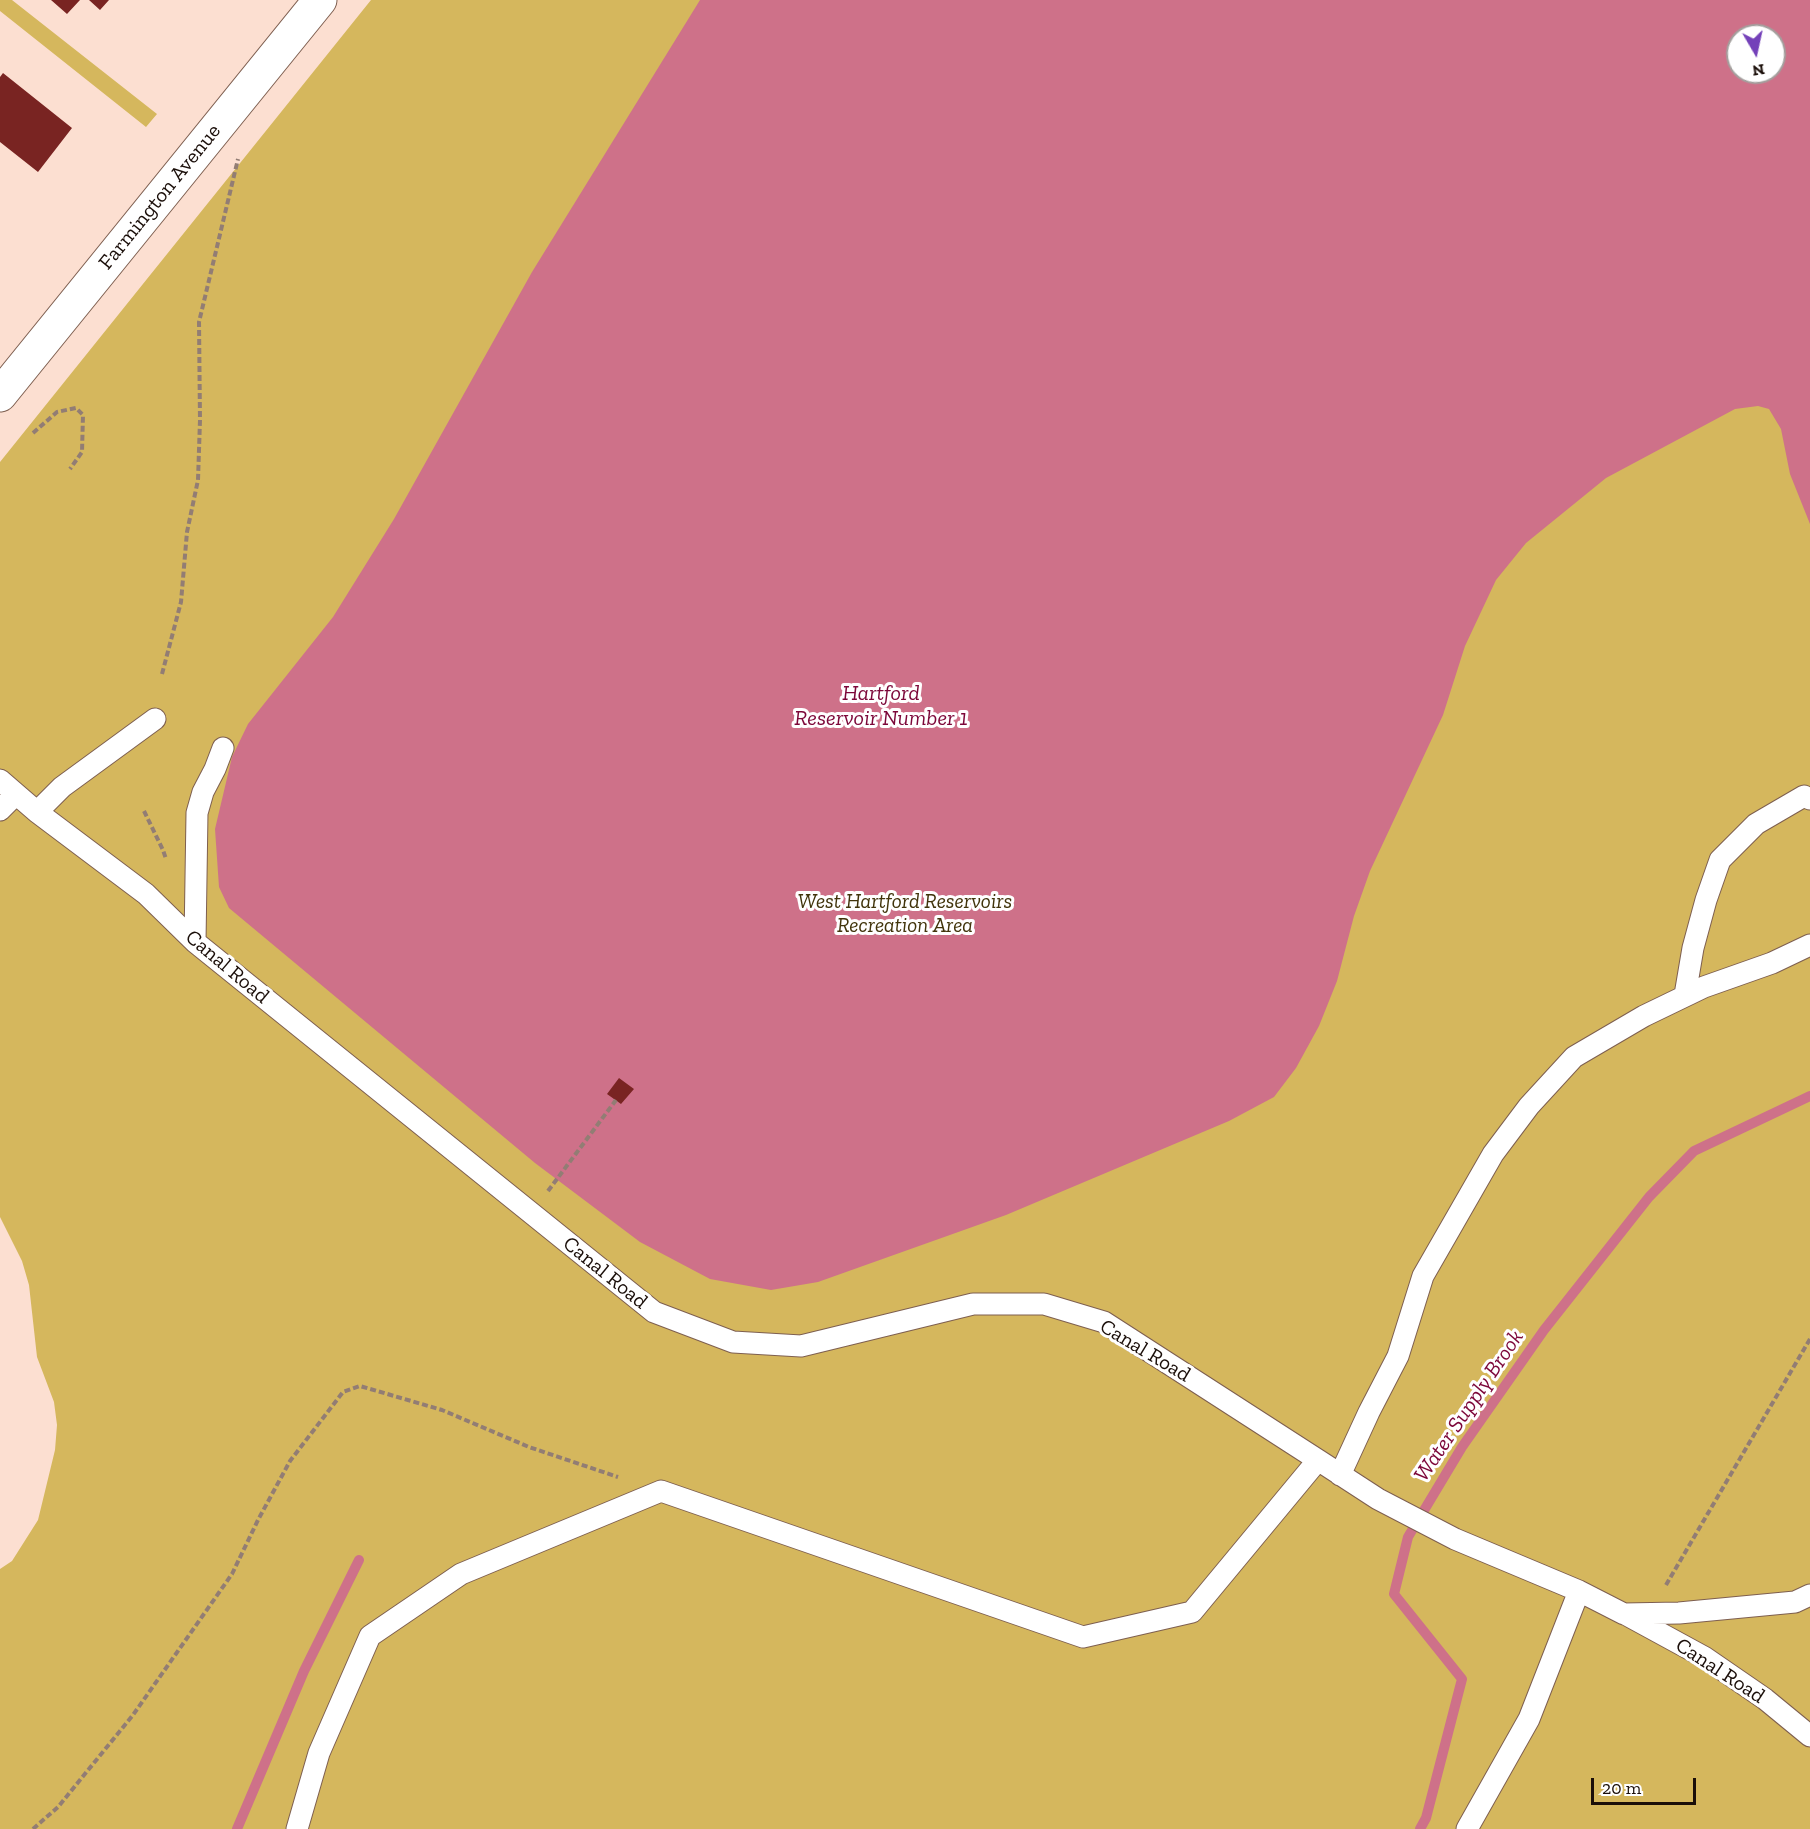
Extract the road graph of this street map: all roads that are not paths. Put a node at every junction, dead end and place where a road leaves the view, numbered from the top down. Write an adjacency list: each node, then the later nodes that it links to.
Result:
1 (320, 0): 2 (main road, Farmington Avenue)
2 (0, 395)
3 (155, 719): 9 (lane)
4 (223, 747): 10 (lane)
5 (0, 780): 6 (lane, Canal Road)
6 (16, 794): 8 (lane); 9 (lane, Canal Road)
7 (1810, 799): 12 (lane)
8 (0, 810)
9 (37, 812): 10 (lane, Canal Road)
10 (195, 942): 13 (lane, Canal Road)
11 (1810, 945): 12 (lane)
12 (1685, 995): 14 (lane)
13 (1318, 1460): 14 (lane, Canal Road); 19 (lane)
14 (1340, 1475): 15 (lane, Canal Road)
15 (1578, 1590): 17 (lane, Canal Road); 20 (lane)
16 (1810, 1595): 17 (lane)
17 (1624, 1614): 18 (lane, Canal Road)
18 (1810, 1736)
19 (297, 1829)
20 (1467, 1829)

